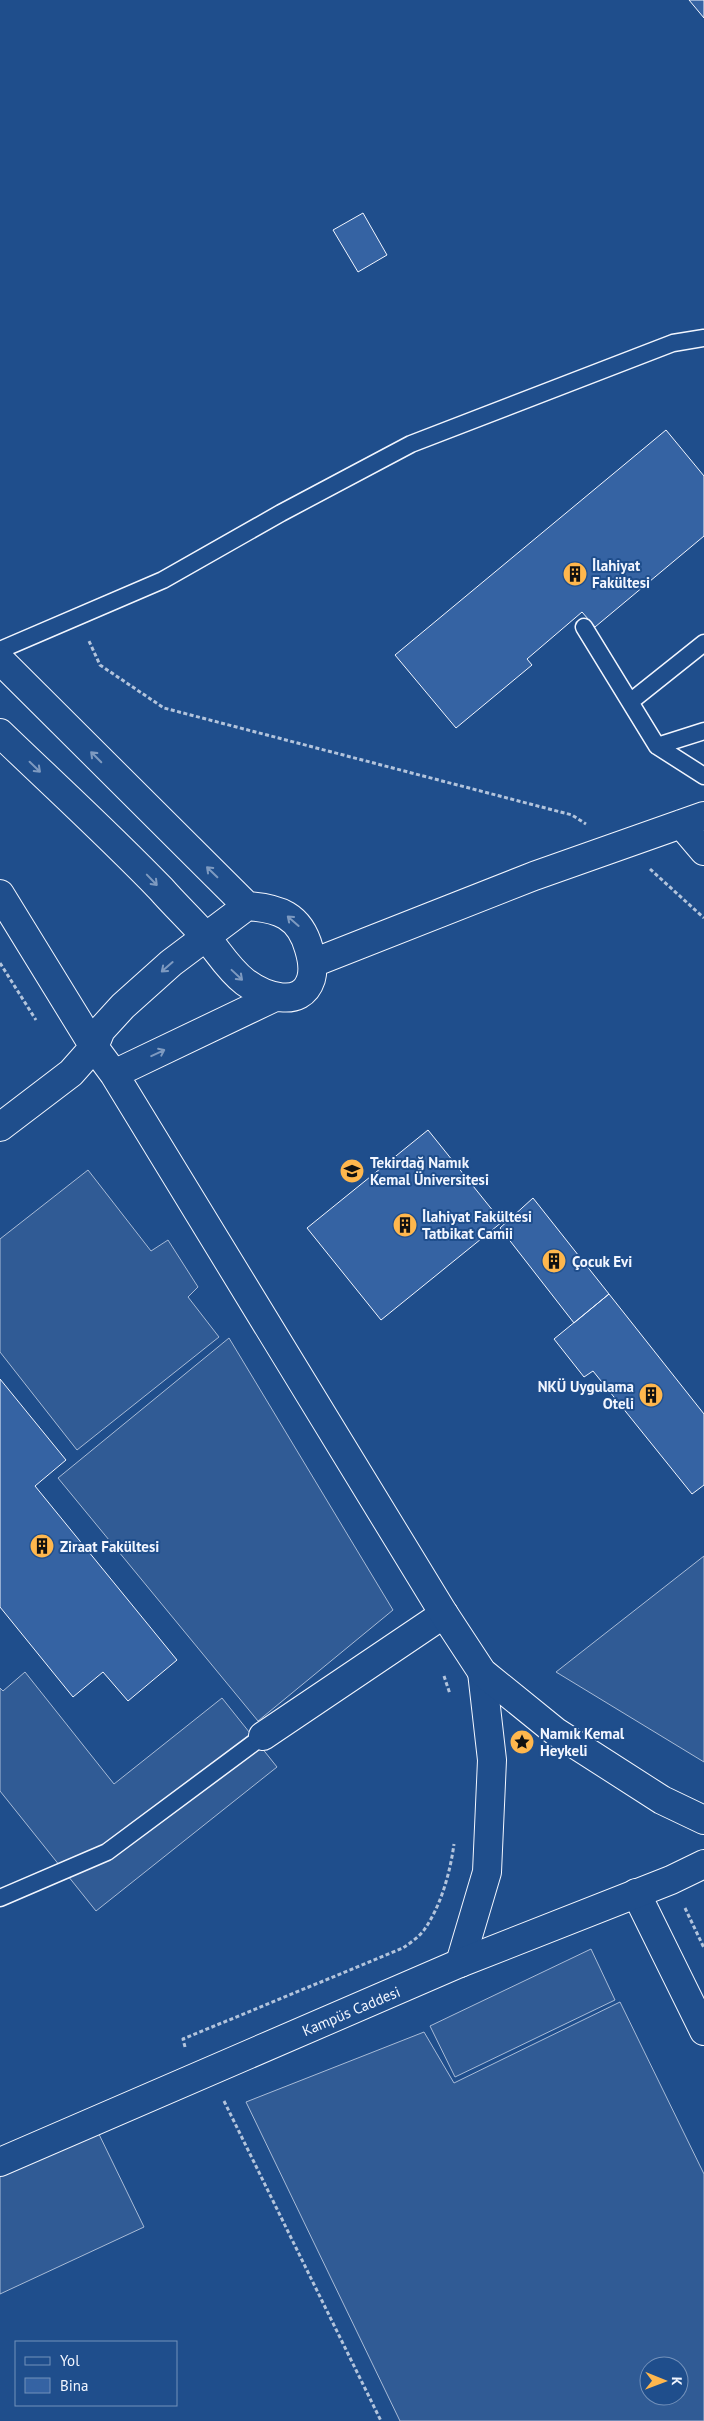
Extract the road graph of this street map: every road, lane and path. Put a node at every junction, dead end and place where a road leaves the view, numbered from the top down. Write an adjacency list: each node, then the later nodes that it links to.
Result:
1 (704, 338): 2 (lane)
2 (78, 617): 5 (lane); 13 (path)
3 (584, 627): 7 (lane)
4 (704, 643): 7 (lane)
5 (0, 650)
6 (0, 660): 16 (street, one-way to 6)
7 (630, 702): 10 (lane)
8 (704, 731): 10 (lane)
9 (0, 733): 18 (street, one-way to 18)
10 (657, 746): 11 (lane)
11 (704, 776)
12 (693, 820): 13 (street); 14 (street)
13 (618, 846): 17 (path); 20 (street)
14 (704, 851)
15 (0, 894): 23 (street)
16 (247, 906): 18 (street); 20 (street, one-way to 16)
17 (704, 918)
18 (206, 937): 21 (street, one-way to 21); 23 (street, one-way to 23)
19 (0, 964): 22 (path)
20 (313, 964): 21 (street)
21 (274, 997): 24 (street, one-way to 21)
22 (40, 1026)
23 (94, 1047): 24 (street); 25 (street)
24 (114, 1074): 26 (street)
25 (0, 1127)
26 (444, 1614): 27 (street); 28 (street)
27 (421, 1629): 29 (path); 30 (street)
28 (482, 1672): 31 (street); 38 (street)
29 (451, 1699)
30 (263, 1736): 36 (lane)
31 (704, 1820)
32 (455, 1835): 40 (path)
33 (704, 1864): 34 (street, Kampüs Caddesi)
34 (671, 1880): 35 (street, Kampüs Caddesi); 37 (path)
35 (636, 1893): 38 (street, Kampüs Caddesi); 39 (street)
36 (0, 1898)
37 (704, 1948)
38 (460, 1963): 40 (street, Kampüs Caddesi)
39 (704, 2031)
40 (210, 2072): 41 (street, Kampüs Caddesi); 42 (path)
41 (0, 2162)
42 (381, 2421)

